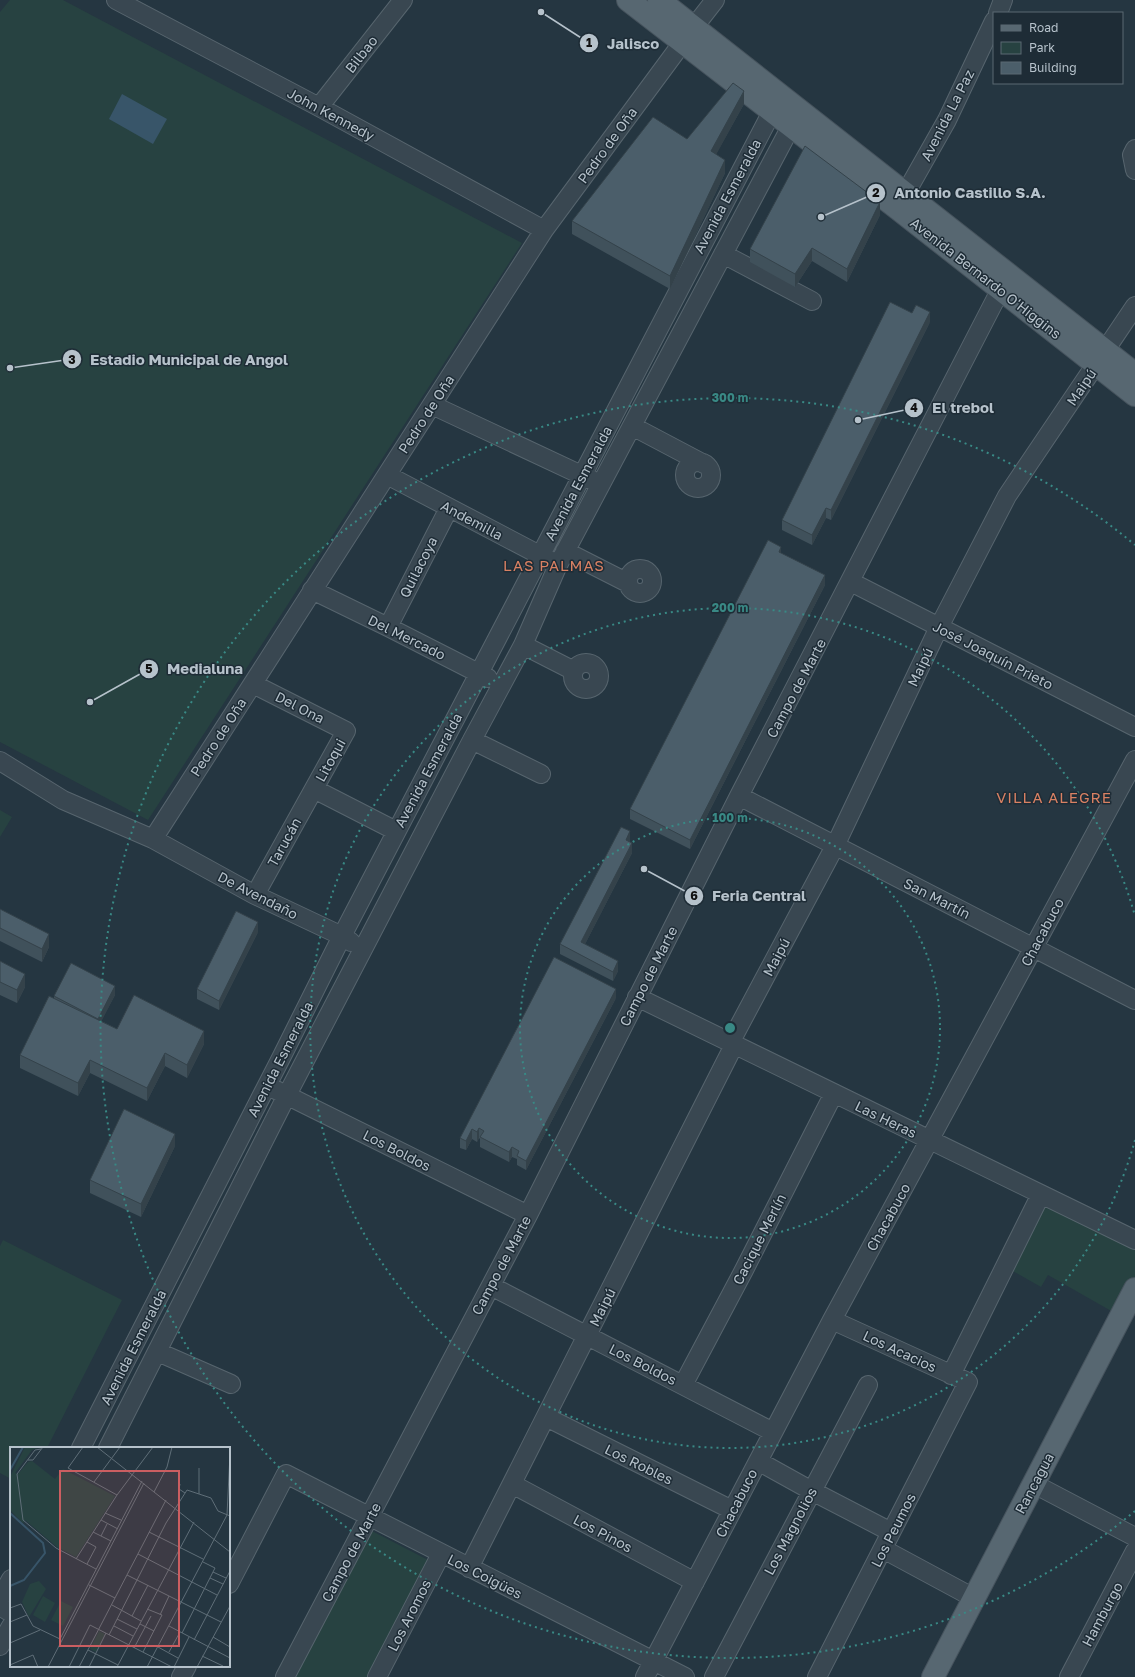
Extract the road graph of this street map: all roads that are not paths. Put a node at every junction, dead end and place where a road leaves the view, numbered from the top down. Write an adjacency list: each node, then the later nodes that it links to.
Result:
1 (116, 0): 11 (street, John Kennedy)
2 (403, 0): 11 (street, Bilbao)
3 (628, 0): 9 (main road, Avenida Bernardo O'Higgins)
4 (659, 0): 9 (main road, Avenida Bernardo O'Higgins)
5 (715, 0): 9 (street, Pedro de Oña)
6 (1003, 0): 7 (street)
7 (998, 12)
8 (993, 23): 15 (street, Avenida La Paz)
9 (688, 35): 10 (main road, Avenida Bernardo O'Higgins); 16 (street, Pedro de Oña)
10 (776, 103): 12 (main road, Avenida Bernardo O'Higgins); 28 (street, Avenida Esmeralda)
11 (319, 107): 16 (street, John Kennedy)
12 (795, 118): 15 (main road, Avenida Bernardo O'Higgins); 17 (street, Avenida Esmeralda)
13 (1135, 149): 14 (street)
14 (1135, 170)
15 (901, 201): 18 (main road, Avenida Bernardo O'Higgins)
16 (544, 230): 24 (street, Pedro de Oña)
17 (723, 254): 19 (street); 25 (street, Avenida Esmeralda)
18 (1005, 282): 21 (main road, Avenida Bernardo O'Higgins); 33 (street, Campo de Marte)
19 (812, 301)
20 (1135, 306): 21 (street, Maipú)
21 (1101, 357): 22 (main road, Avenida Bernardo O'Higgins); 23 (main road, Avenida Bernardo O'Higgins); 37 (street, Maipú)
22 (1135, 374)
23 (1135, 395)
24 (432, 404): 27 (street, Pedro de Oña); 28 (street)
25 (632, 426): 26 (street); 29 (street, Avenida Esmeralda)
26 (704, 464)
27 (386, 475): 30 (street, Andemilla); 35 (street, Pedro de Oña)
28 (582, 475): 29 (street); 31 (street, Avenida Esmeralda)
29 (601, 484): 32 (street, Avenida Esmeralda)
30 (449, 508): 31 (street, Andemilla); 36 (street, Quilacoya)
31 (540, 556): 32 (street, Andemilla); 40 (street, Avenida Esmeralda)
32 (562, 558): 34 (street, Andemilla); 38 (street, Avenida Esmeralda)
33 (851, 582): 37 (street, José Joaquín Prieto); 50 (street, Campo de Marte)
34 (628, 583)
35 (312, 590): 36 (street, Del Mercado); 41 (street, Pedro de Oña)
36 (388, 627): 40 (street, Del Mercado)
37 (939, 628): 43 (street, José Joaquín Prieto); 55 (street, Maipú)
38 (523, 645): 39 (street); 42 (street, Avenida Esmeralda)
39 (574, 672)
40 (479, 673): 42 (street, Del Mercado); 51 (street, Avenida Esmeralda)
41 (253, 684): 44 (street, Del Ona); 54 (street, Pedro de Oña)
42 (501, 686): 45 (street, Avenida Esmeralda)
43 (1135, 727)
44 (346, 731): 49 (street, Litoqui)
45 (472, 740): 48 (street); 52 (street, Avenida Esmeralda)
46 (1135, 760): 59 (street, Chacabuco)
47 (0, 761): 54 (street, De Avendaño)
48 (541, 774)
49 (314, 789): 53 (street); 57 (street, Tarucán)
50 (739, 796): 55 (street, San Martín); 61 (street, Campo de Marte)
51 (406, 813): 52 (street); 53 (street, Avenida Esmeralda)
52 (428, 825): 56 (street, Avenida Esmeralda)
53 (393, 838): 56 (street); 58 (street, Avenida Esmeralda)
54 (153, 839): 57 (street, De Avendaño)
55 (835, 846): 59 (street, San Martín); 63 (street, Maipú)
56 (411, 857): 60 (street, Avenida Esmeralda)
57 (254, 895): 58 (street, De Avendaño)
58 (342, 936): 60 (street, De Avendaño); 64 (street, Avenida Esmeralda)
59 (1034, 948): 62 (street, San Martín); 67 (street, Chacabuco)
60 (363, 950): 66 (street, Avenida Esmeralda)
61 (637, 997): 63 (street, Las Heras); 69 (street, Campo de Marte)
62 (1135, 1000)
63 (732, 1044): 65 (street, Las Heras); 74 (street, Maipú)
64 (267, 1086): 66 (street, Los Boldos); 83 (street, Avenida Esmeralda)
65 (834, 1093): 67 (street, Las Heras); 79 (street, Cacique Merlín)
66 (287, 1095): 69 (street, Los Boldos); 75 (street, Avenida Esmeralda)
67 (930, 1140): 68 (street, Las Heras); 73 (street, Chacabuco)
68 (1041, 1194): 70 (street, Las Heras); 76 (street)
69 (528, 1215): 71 (street, Campo de Marte)
70 (1135, 1240)
71 (491, 1286): 74 (street, Los Boldos); 90 (street, Campo de Marte)
72 (1135, 1290): 87 (main road, Rancagua)
73 (832, 1320): 76 (street, Los Acacios); 82 (street, Chacabuco)
74 (587, 1336): 79 (street, Los Boldos); 81 (street, Maipú)
75 (158, 1352): 78 (street); 84 (street, Avenida Esmeralda)
76 (951, 1375): 77 (street, Los Acacios)
77 (968, 1382): 91 (street, Los Peumos)
78 (231, 1384)
79 (683, 1385): 82 (street, Los Boldos)
80 (868, 1385): 88 (street, Los Magnolios)
81 (546, 1417): 86 (street, Maipú); 89 (street, Los Robles)
82 (773, 1432): 85 (street, Chacabuco)
83 (82, 1447)
84 (109, 1447)
85 (758, 1460): 88 (street); 89 (street, Chacabuco)
86 (512, 1484): 96 (street, Maipú); 99 (street, Los Pinos)
87 (1034, 1484): 92 (street); 100 (main road, Rancagua)
88 (812, 1491): 91 (street); 112 (street, Los Magnolios)
89 (732, 1510): 99 (street, Chacabuco)
90 (369, 1518): 95 (street, Los Coigües); 98 (street, Los Coigües); 109 (street, Campo de Marte)
91 (892, 1532): 93 (street, Los Peumos)
92 (1135, 1537)
93 (883, 1549): 100 (street); 113 (street, Los Peumos)
94 (1135, 1551): 115 (street, Hamburgo)
95 (441, 1554): 96 (street, Los Coigües); 110 (street, Los Aromos)
96 (469, 1568): 107 (street, Los Coigües)
97 (10, 1581): 101 (street)
98 (230, 1582)
99 (695, 1582): 107 (street, Chacabuco)
100 (974, 1598): 114 (main road, Rancagua)
101 (0, 1599)
102 (0, 1606): 103 (street)
103 (10, 1612)
104 (10, 1628): 105 (street)
105 (0, 1646)
106 (186, 1667): 108 (street)
107 (649, 1669): 111 (street, Los Coigües)
108 (181, 1677)
109 (285, 1677)
110 (377, 1677)
111 (685, 1677)
112 (714, 1677)
113 (817, 1677)
114 (933, 1677)
115 (1069, 1677)

